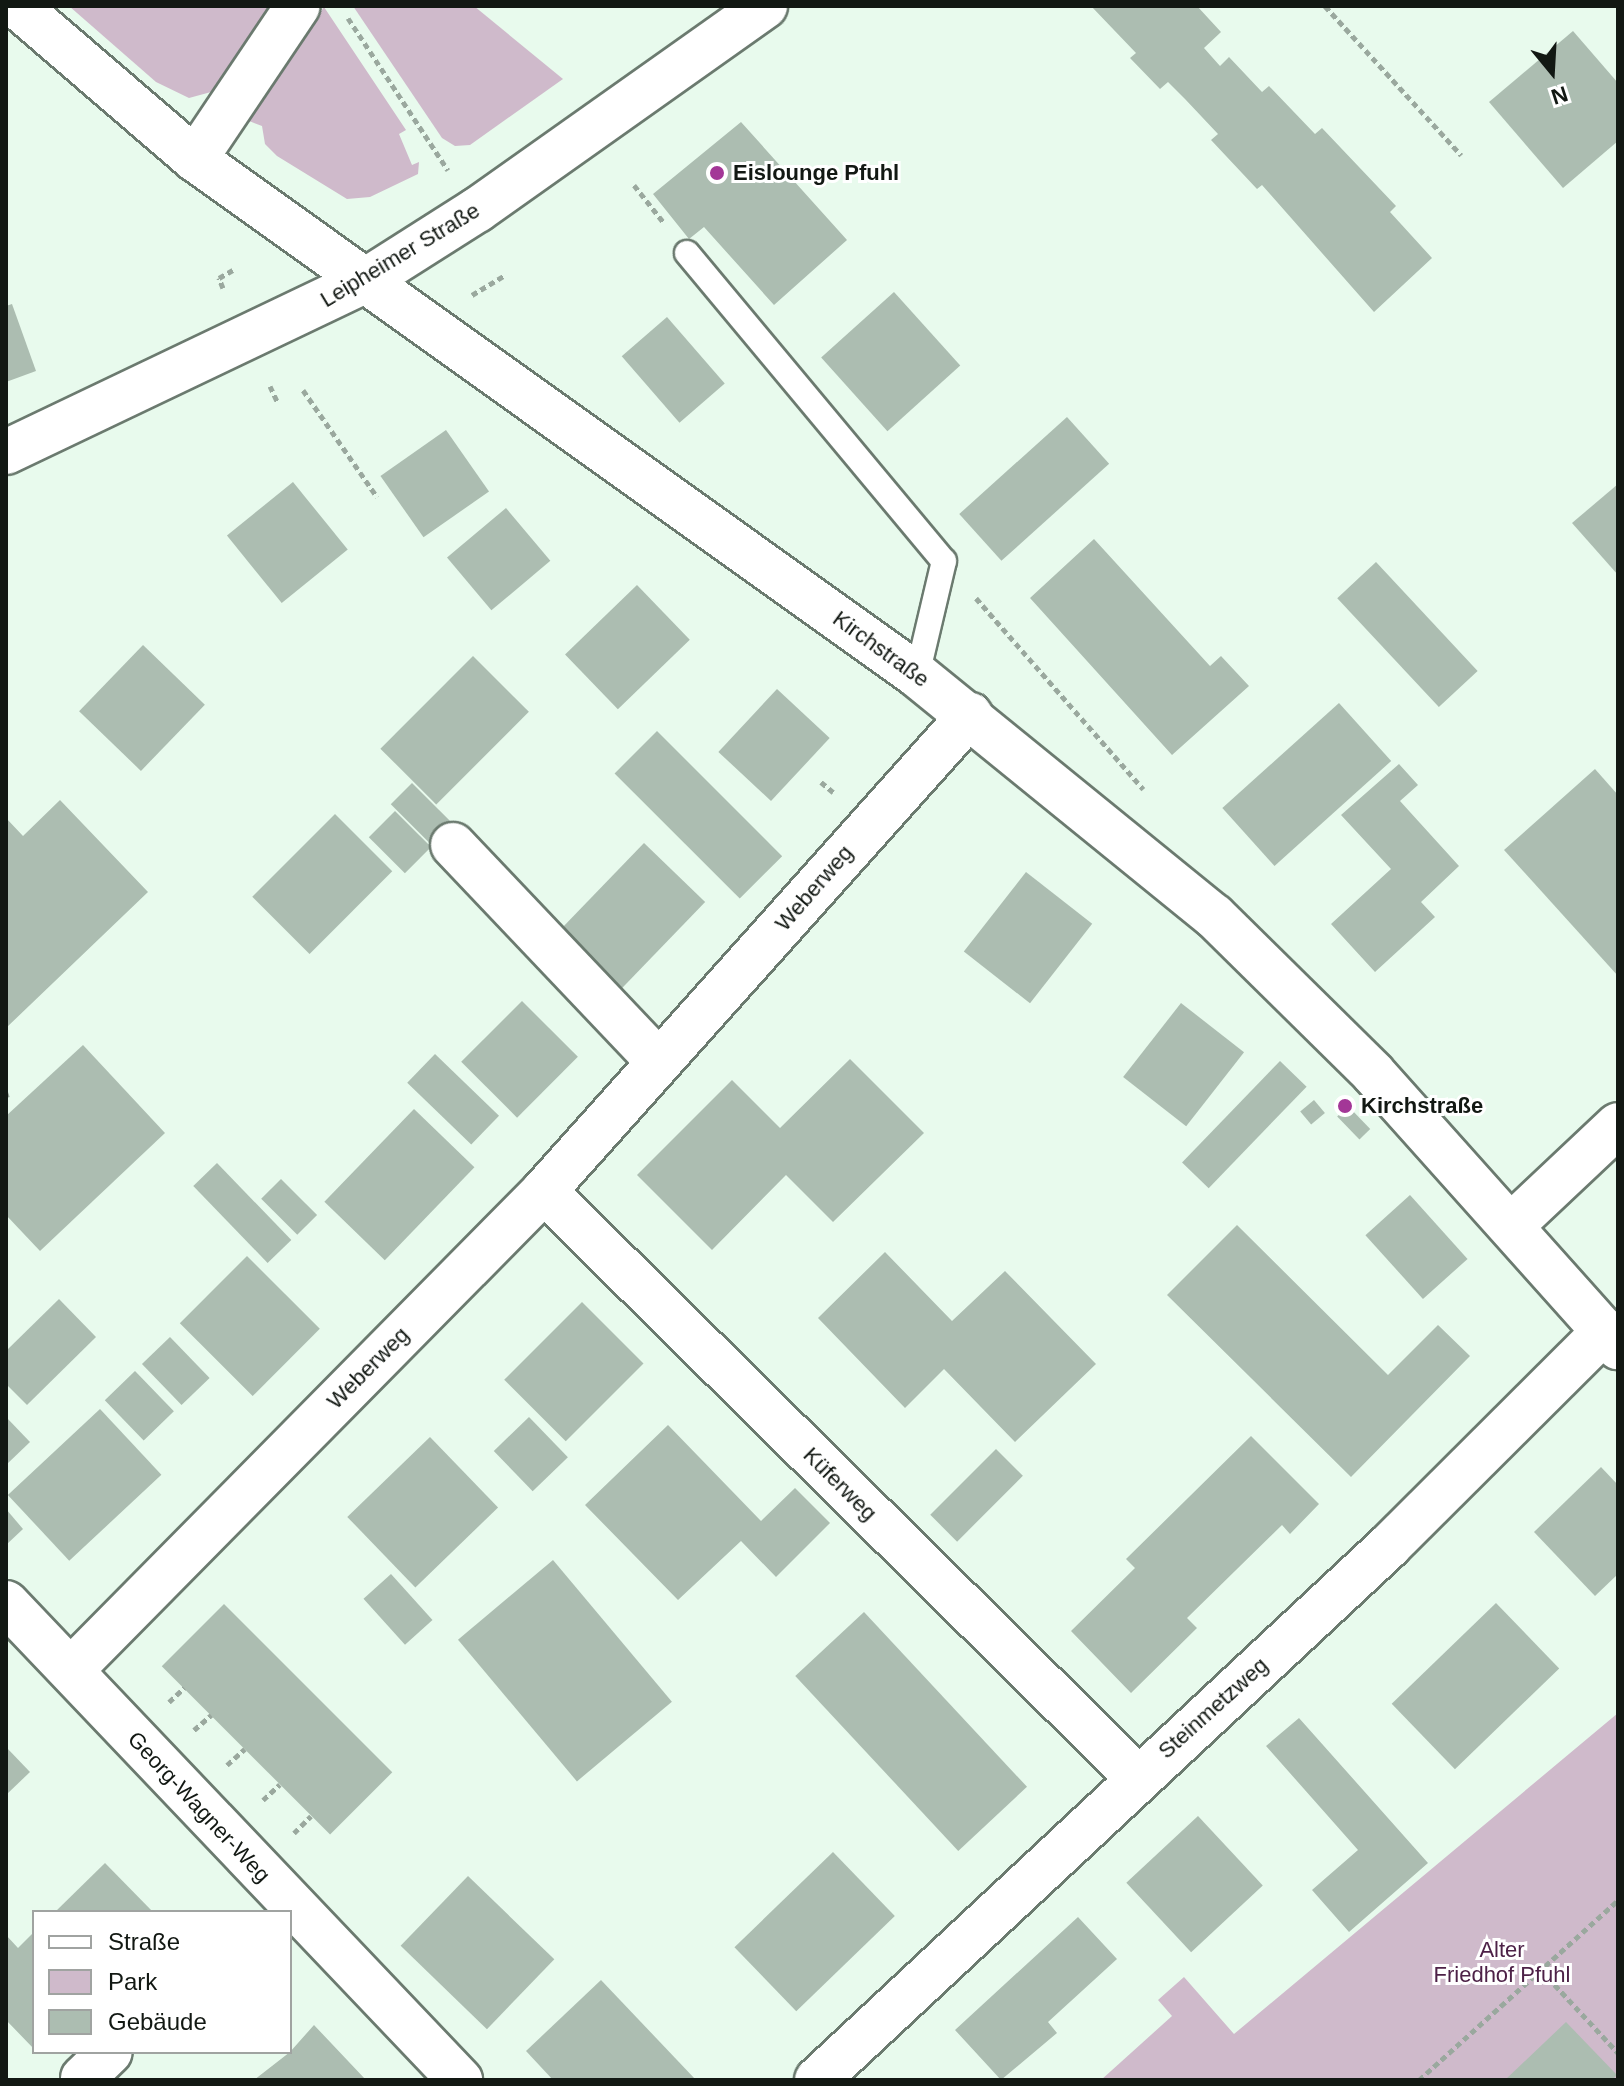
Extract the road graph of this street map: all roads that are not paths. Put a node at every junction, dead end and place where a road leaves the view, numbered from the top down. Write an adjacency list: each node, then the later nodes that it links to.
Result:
1 (17, 6): 4 (street, Kirchstraße)
2 (298, 6): 4 (street)
3 (765, 6): 6 (street, Leipheimer Straße)
4 (195, 159): 6 (street, Kirchstraße)
5 (687, 253): 8 (lane)
6 (365, 281): 7 (street, Leipheimer Straße); 8 (street, Kirchstraße)
7 (6, 452)
8 (917, 675): 9 (street, Kirchstraße)
9 (970, 715): 11 (street, Weberweg); 14 (street, Kirchstraße)
10 (453, 845): 11 (street)
11 (659, 1062): 13 (street, Weberweg)
12 (1618, 1125): 14 (street)
13 (544, 1191): 17 (street, Weberweg); 18 (street, Küferweg)
14 (1513, 1224): 15 (street, Kirchstraße)
15 (1612, 1339): 18 (street, Steinmetzweg)
16 (6, 1603): 17 (street, Georg-Wagner-Weg)
17 (72, 1669): 19 (street, Georg-Wagner-Weg)
18 (1137, 1777): 22 (street, Steinmetzweg)
19 (270, 1903)
20 (292, 1923): 21 (street, Georg-Wagner-Weg)
21 (460, 2080)
22 (817, 2080)

